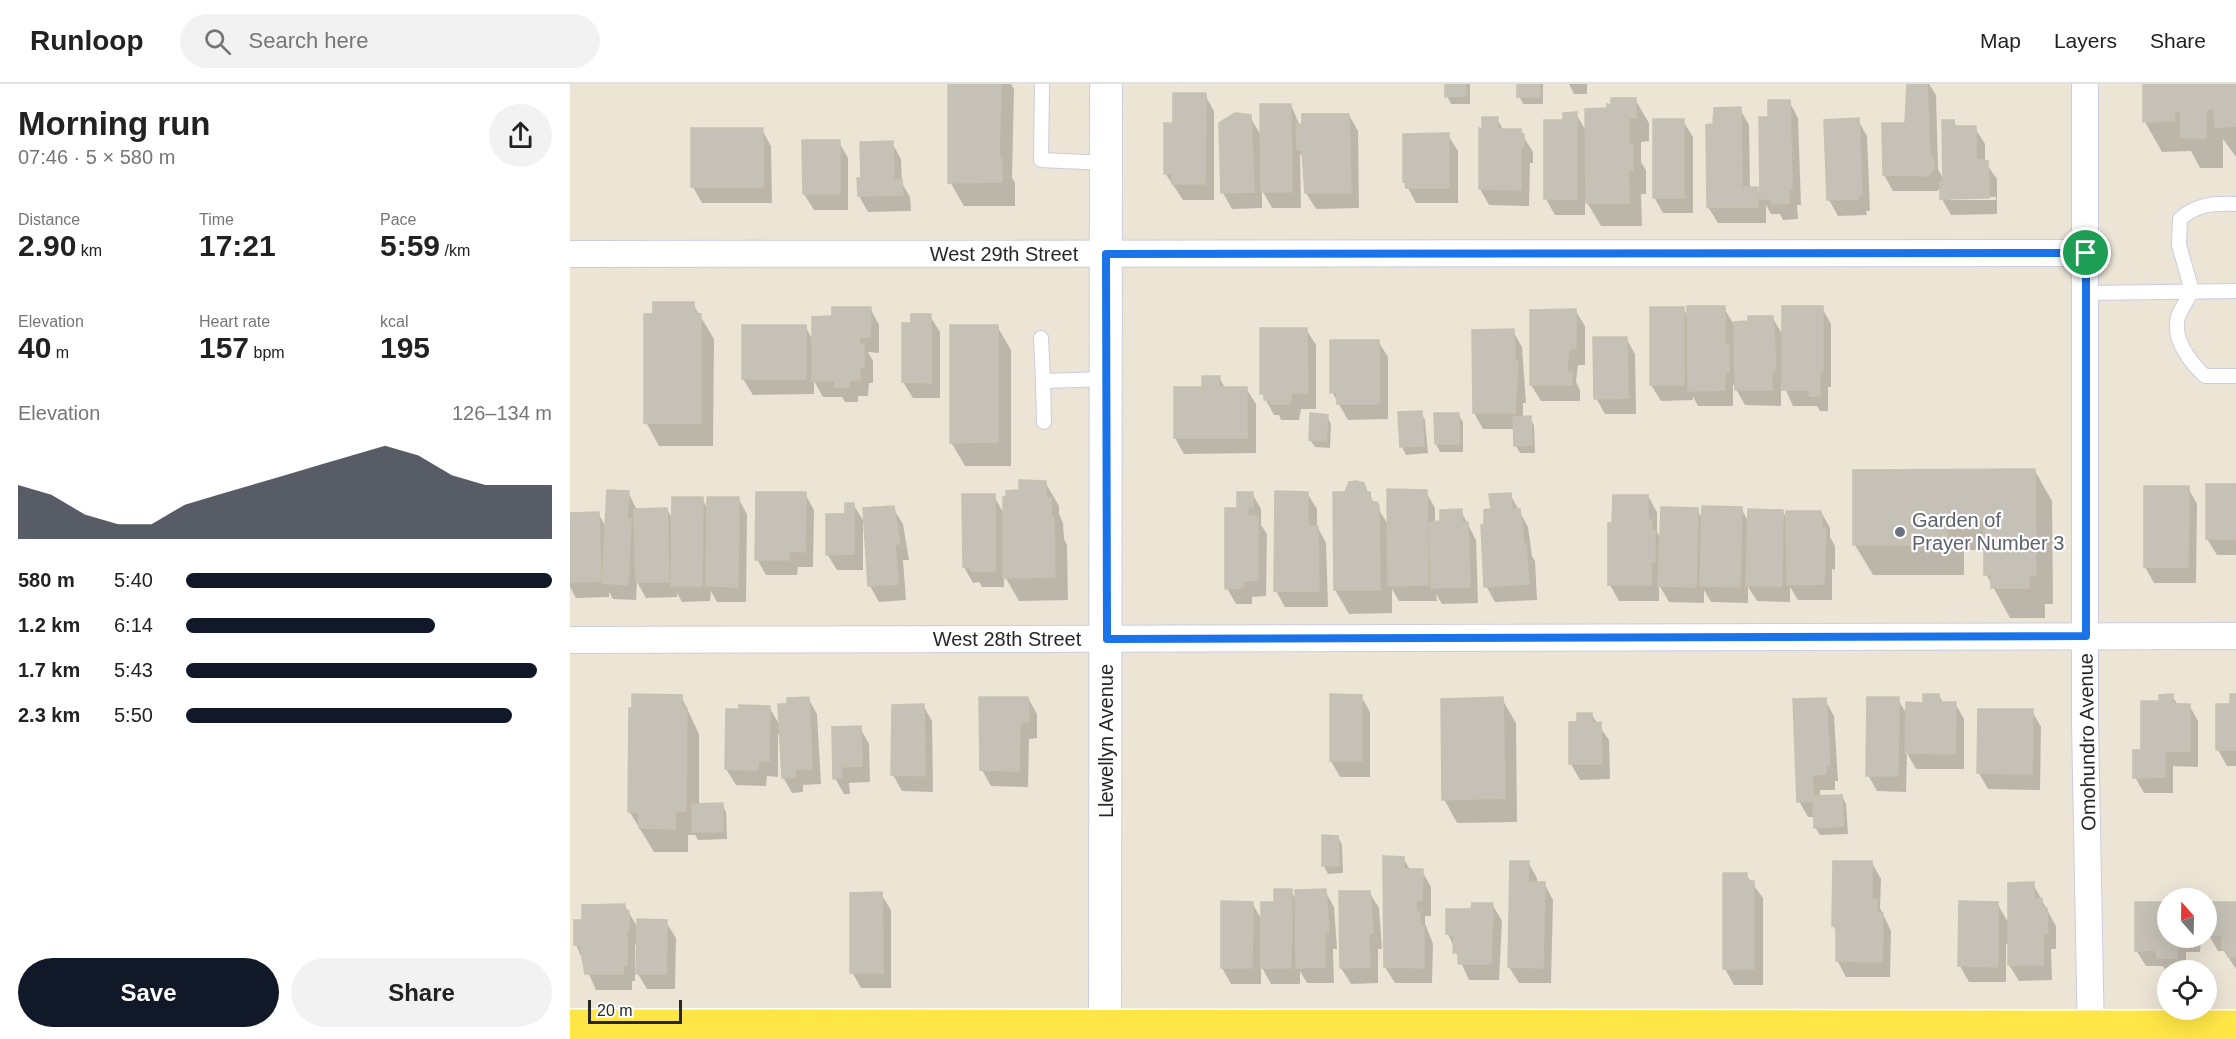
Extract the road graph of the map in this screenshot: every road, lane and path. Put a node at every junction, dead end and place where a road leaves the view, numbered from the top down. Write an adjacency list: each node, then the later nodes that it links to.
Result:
1 (1042, 84): 4 (lane)
2 (1106, 84): 4 (street, Llewellyn Avenue)
3 (2085, 84): 6 (street, Omohundro Avenue)
4 (1106, 163): 8 (street, Llewellyn Avenue)
5 (2236, 204): 9 (lane)
6 (2086, 253): 8 (street, West 29th Street); 11 (street, Omohundro Avenue)
7 (570, 254): 8 (street, West 29th Street)
8 (1106, 254): 14 (street, Llewellyn Avenue)
9 (2192, 291): 10 (lane); 11 (lane); 13 (lane)
10 (2236, 291)
11 (2086, 293): 17 (street, Omohundro Avenue)
12 (1041, 338): 15 (lane)
13 (2236, 376)
14 (1106, 379): 15 (lane); 19 (street, Llewellyn Avenue)
15 (1042, 381): 16 (lane)
16 (1044, 422)
17 (2086, 636): 18 (street, West 28th Street); 19 (street, West 28th Street); 23 (street, Omohundro Avenue)
18 (2236, 636)
19 (1107, 639): 20 (street, West 28th Street); 24 (street, Llewellyn Avenue)
20 (570, 640)
21 (570, 1026): 24 (main road)
22 (2236, 1026): 23 (main road)
23 (2091, 1032): 24 (main road)
24 (1105, 1033)

